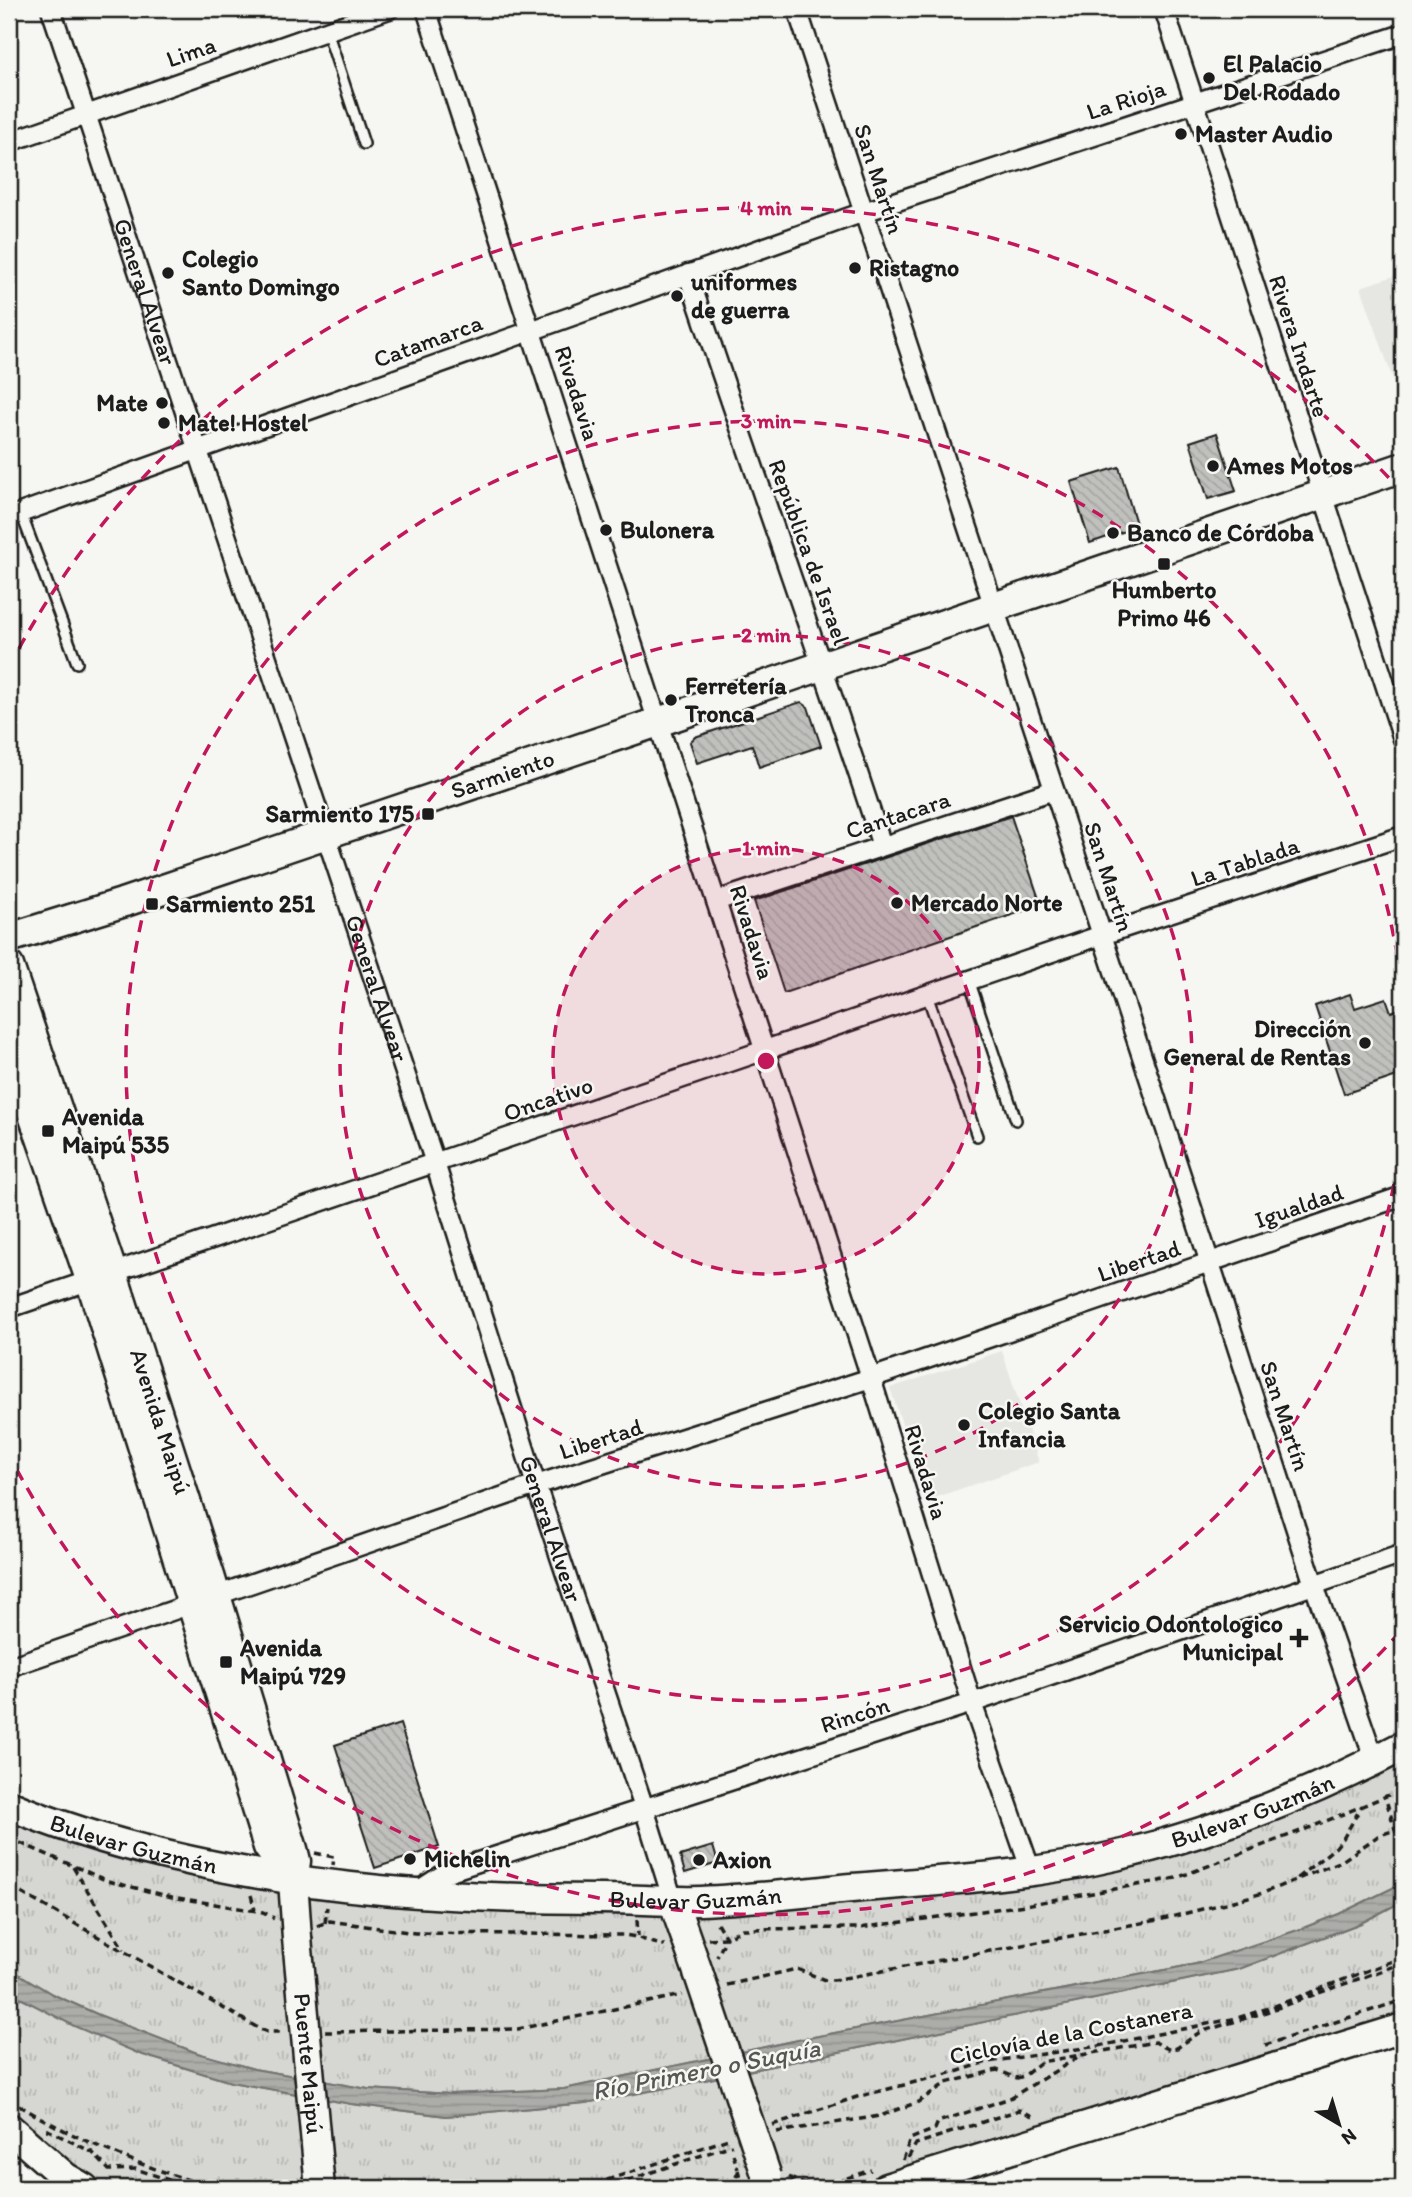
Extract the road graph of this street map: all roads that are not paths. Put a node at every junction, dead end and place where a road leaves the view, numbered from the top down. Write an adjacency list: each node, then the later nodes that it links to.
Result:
1 (51, 9): 9 (street, General Alvear)
2 (389, 9): 6 (street, Lima)
3 (426, 9): 14 (street, Rivadavia)
4 (797, 9): 12 (street, San Martín)
5 (1164, 9): 8 (street, Rivera Indarte)
6 (327, 30): 9 (street, Lima); 11 (lane)
7 (1403, 34): 8 (street, La Rioja)
8 (1194, 103): 12 (street, La Rioja); 17 (street, Rivera Indarte)
9 (87, 115): 10 (street, Lima); 15 (street, General Alvear)
10 (9, 142)
11 (364, 144)
12 (864, 212): 13 (street, Catamarca); 19 (street, San Martín)
13 (688, 274): 14 (street, Catamarca); 21 (street, República de Israel)
14 (531, 330): 15 (street, Catamarca); 22 (street, Rivadavia)
15 (198, 449): 18 (street, Catamarca); 25 (street, General Alvear)
16 (1403, 467): 17 (main road, Sarmiento)
17 (1322, 495): 19 (main road, Sarmiento); 23 (street, Rivera Indarte)
18 (15, 515): 20 (lane)
19 (995, 608): 21 (main road, Sarmiento); 24 (street, San Martín)
20 (78, 663)
21 (824, 666): 22 (main road, Sarmiento); 27 (street, República de Israel)
22 (658, 722): 25 (main road, Sarmiento); 28 (street, Rivadavia)
23 (1403, 739)
24 (1054, 790): 27 (street, Cantacara); 29 (street, San Martín)
25 (326, 834): 30 (main road, Sarmiento); 38 (street, General Alvear)
26 (1403, 835): 29 (street, La Tablada)
27 (883, 846): 28 (street, Cantacara)
28 (716, 901): 35 (street, Rivadavia)
29 (1102, 935): 32 (street, Oncativo); 40 (street, San Martín)
30 (9, 938)
31 (9, 966): 41 (main road, Avenida Maipú)
32 (969, 980): 33 (street, Oncativo); 36 (lane)
33 (927, 995): 35 (street, Oncativo); 37 (lane)
34 (9, 1046): 41 (main road, Avenida Maipú)
35 (765, 1050): 38 (street, Oncativo); 43 (street, Rivadavia)
36 (1016, 1120)
37 (977, 1136)
38 (435, 1163): 41 (street, Oncativo); 44 (street, General Alvear)
39 (1403, 1196): 40 (street, Igualdad)
40 (1210, 1263): 43 (street, Libertad); 46 (street, San Martín)
41 (101, 1275): 42 (street, Oncativo); 47 (main road, Avenida Maipú)
42 (9, 1308)
43 (872, 1378): 44 (street, Libertad); 49 (street, Rivadavia)
44 (536, 1485): 47 (street, Libertad); 53 (street, General Alvear)
45 (1403, 1554): 46 (street, Rincón)
46 (1314, 1585): 49 (street, Rincón); 51 (street, San Martín)
47 (204, 1599): 48 (street, Libertad); 55 (main road, Avenida Maipú)
48 (9, 1667)
49 (971, 1703): 53 (street, Rincón); 54 (street, Rivadavia)
50 (1403, 1746): 51 (main road, Bulevar Guzmán)
51 (1375, 1761): 54 (main road, Bulevar Guzmán)
52 (9, 1805): 55 (main road, Bulevar Guzmán)
53 (644, 1808): 56 (street, Rincón); 57 (street, General Alvear)
54 (1031, 1871): 57 (main road, Bulevar Guzmán)
55 (293, 1880): 56 (main road, Bulevar Guzmán); 63 (main road, Puente Maipú, bridge)
56 (413, 1894): 57 (main road, Bulevar Guzmán)
57 (673, 1901): 61 (main road, General Alvear, bridge)
58 (1403, 2028): 60 (main road)
59 (19, 2137): 62 (main road)
60 (883, 2178)
61 (772, 2182)
62 (89, 2183)
63 (320, 2188)

